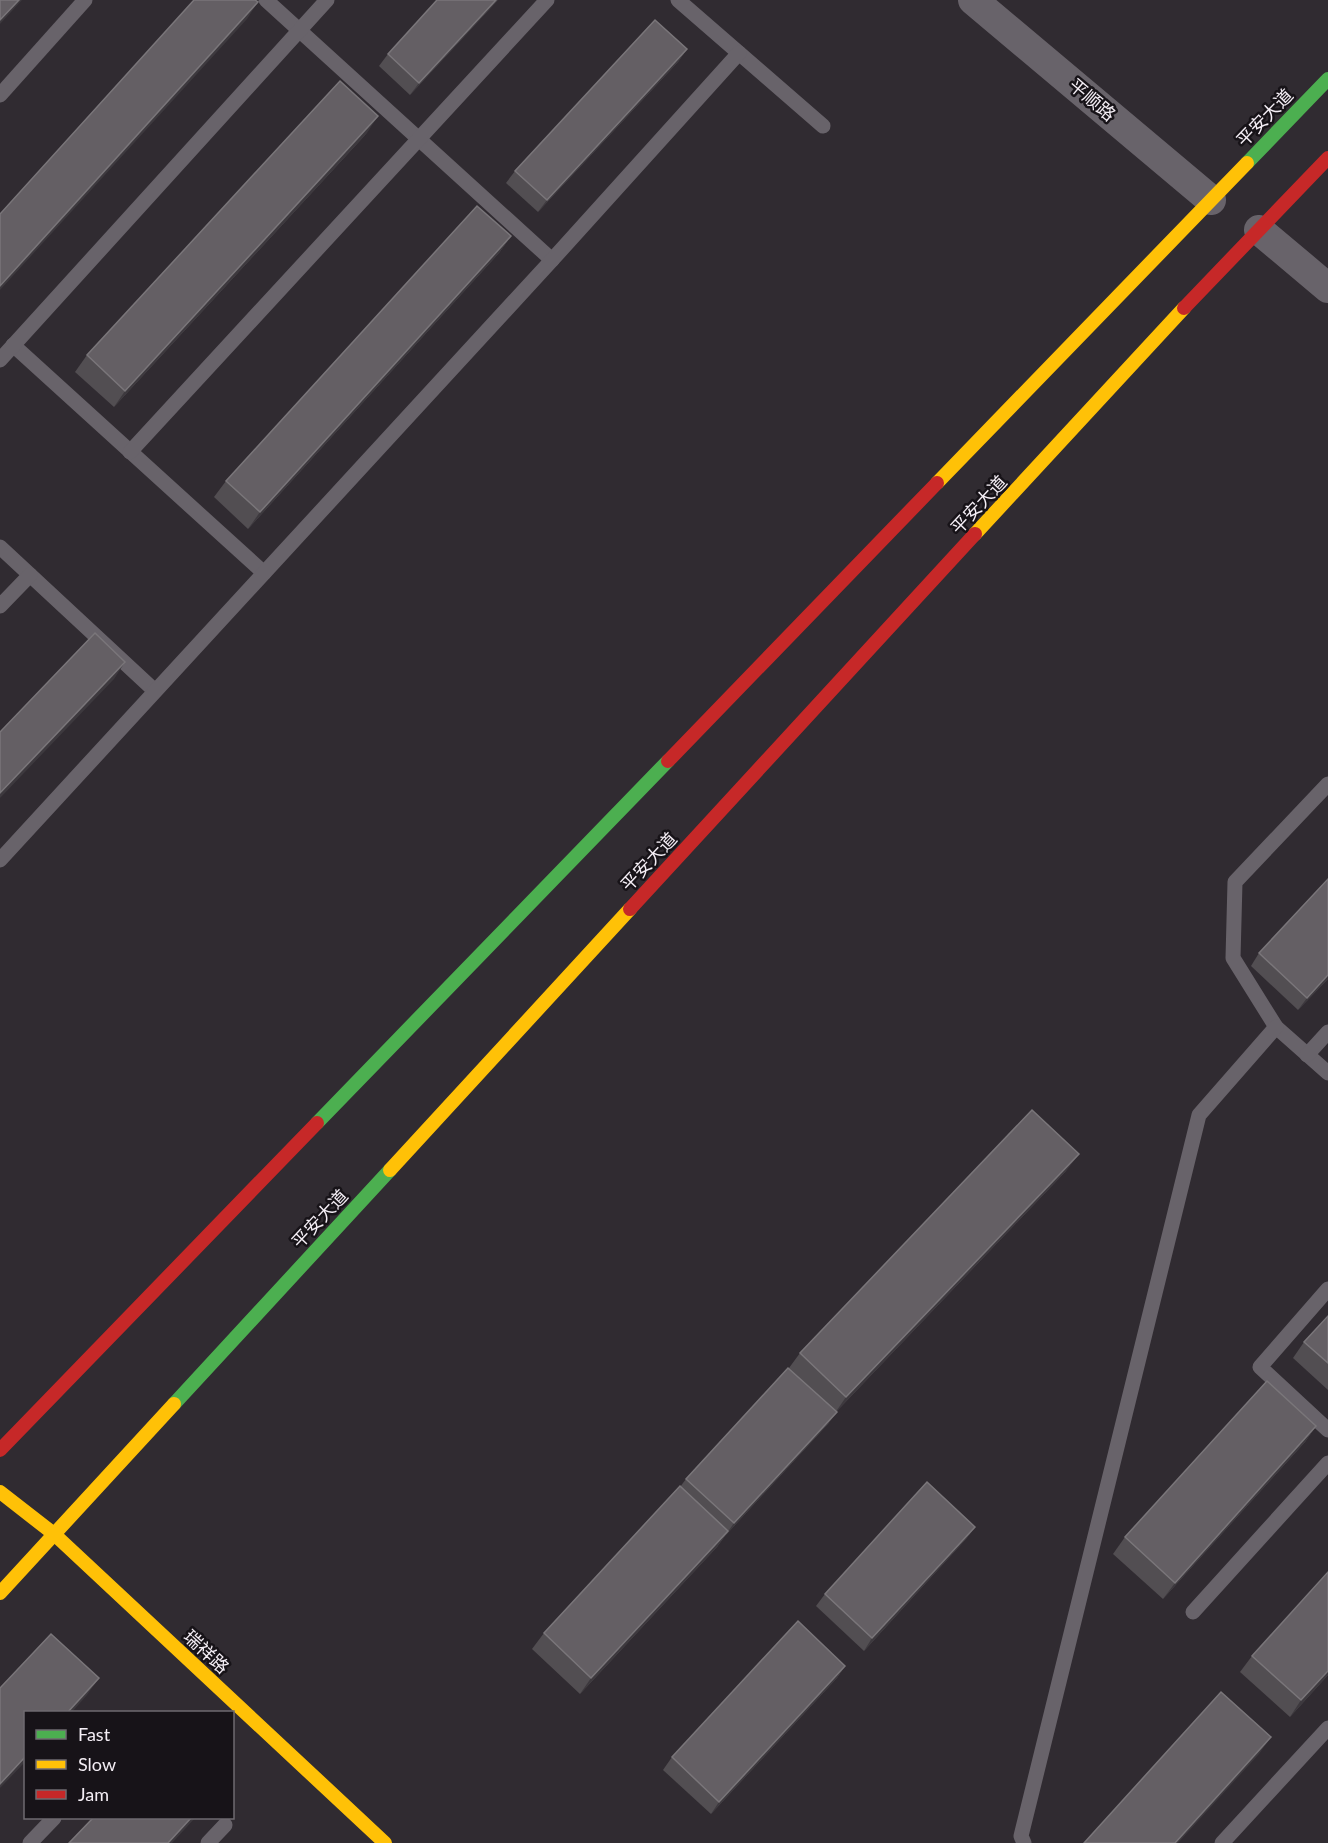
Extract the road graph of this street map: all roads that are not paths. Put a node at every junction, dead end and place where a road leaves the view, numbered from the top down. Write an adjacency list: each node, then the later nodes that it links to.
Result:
1 (85, 0): 10 (lane)
2 (266, 0): 7 (lane)
3 (327, 0): 7 (lane)
4 (546, 0): 12 (lane)
5 (678, 0): 8 (lane)
6 (973, 0): 14 (street, 平顺路)
7 (299, 30): 12 (lane); 18 (lane)
8 (739, 53): 11 (lane); 16 (lane)
9 (1328, 79): 14 (main road, 平安大道)
10 (0, 95)
11 (823, 126)
12 (419, 139): 16 (lane); 20 (lane)
13 (1328, 158): 15 (main road, 平安大道)
14 (1211, 200): 34 (main road, 平安大道)
15 (1259, 230): 17 (street); 37 (main road, 平安大道)
16 (552, 260): 22 (lane)
17 (1328, 288)
18 (13, 345): 19 (lane); 20 (lane)
19 (0, 360)
20 (130, 452): 22 (lane)
21 (0, 547): 23 (lane)
22 (264, 573): 25 (lane)
23 (30, 575): 24 (lane); 25 (lane)
24 (0, 606)
25 (155, 691): 27 (lane)
26 (1328, 784): 28 (lane)
27 (0, 860)
28 (1276, 1027): 30 (lane); 46 (lane)
29 (1328, 1032): 30 (lane)
30 (1307, 1055): 31 (lane)
31 (1328, 1073)
32 (1328, 1289): 33 (lane)
33 (1328, 1430)
34 (0, 1449)
35 (1328, 1463): 39 (lane)
36 (0, 1492): 37 (main road, 瑞祥路)
37 (54, 1534): 38 (main road, 平安大道); 45 (main road, 瑞祥路)
38 (0, 1593)
39 (1193, 1612)
40 (1328, 1728): 47 (lane)
41 (53, 1819): 43 (lane)
42 (225, 1825): 44 (lane)
43 (30, 1843)
44 (208, 1843)
45 (385, 1843)
46 (1024, 1843)
47 (1222, 1843)

